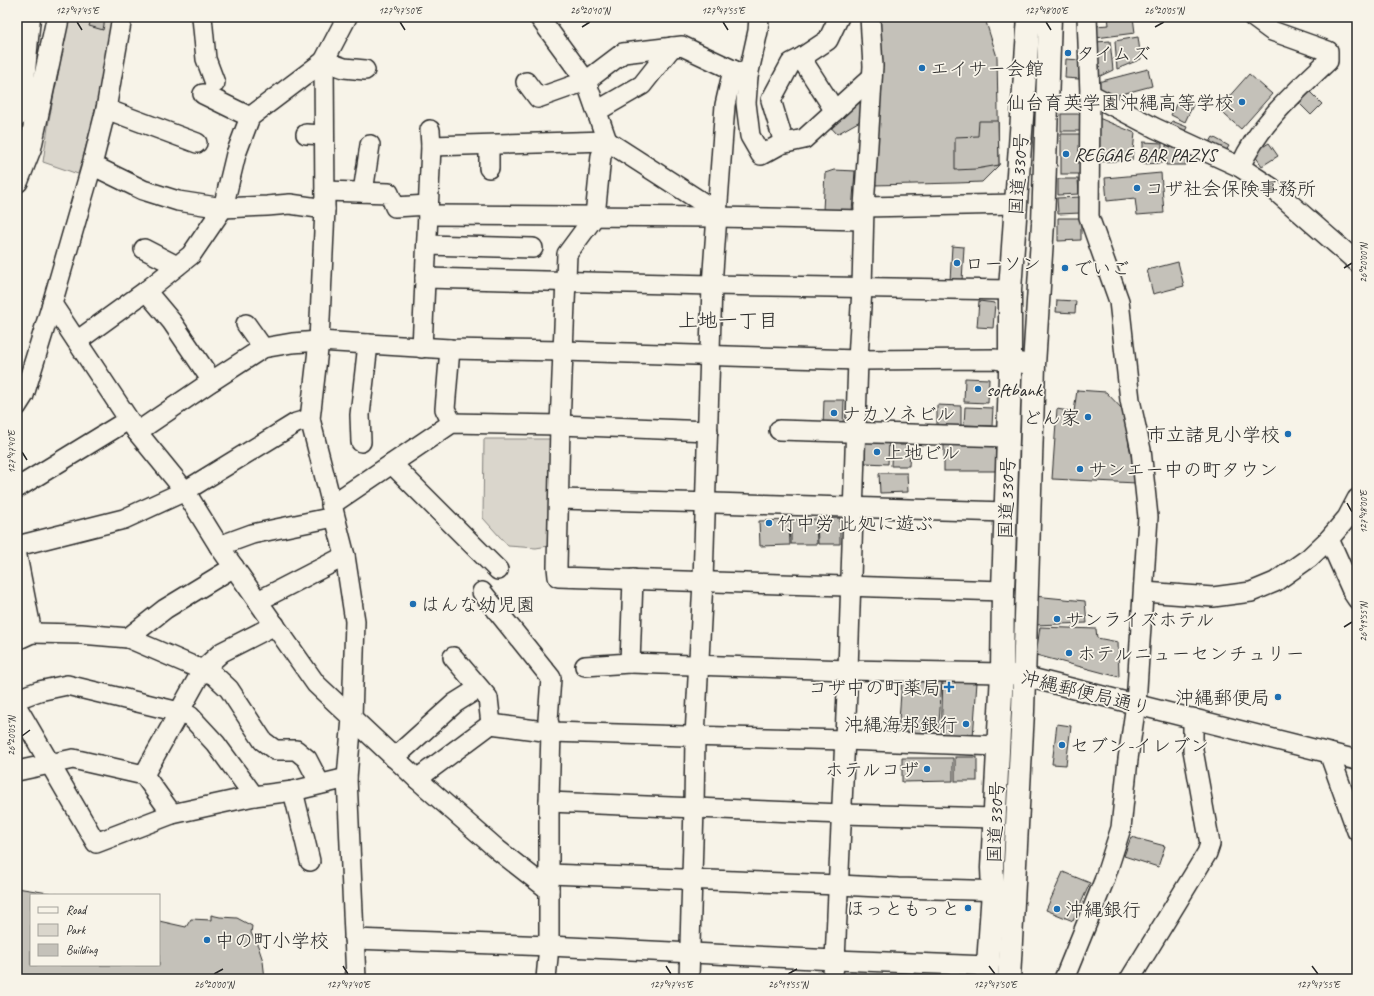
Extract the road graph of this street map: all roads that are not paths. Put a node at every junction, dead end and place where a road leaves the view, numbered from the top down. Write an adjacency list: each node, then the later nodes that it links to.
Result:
1 (30, 17): 27 (main road)
2 (58, 17): 37 (main road)
3 (122, 17): 24 (street)
4 (202, 17): 28 (street)
5 (347, 17): 16 (street)
6 (539, 17): 20 (street)
7 (759, 17): 18 (street)
8 (839, 17): 15 (street)
9 (870, 17): 19 (street)
10 (1029, 17): 40 (main road, 国道330号)
11 (1050, 17): 69 (main road, 国道330号)
12 (1087, 17): 22 (street)
13 (1252, 17): 35 (street)
14 (672, 47): 18 (street); 20 (street); 25 (street)
15 (801, 58): 23 (street); 26 (street)
16 (324, 61): 17 (street); 28 (street); 39 (street)
17 (365, 70)
18 (743, 77): 23 (street); 31 (street); 45 (street)
19 (872, 77): 26 (street); 43 (street)
20 (586, 81): 21 (street); 25 (street)
21 (526, 82)
22 (1090, 94): 35 (street); 102 (street)
23 (771, 100): 31 (street)
24 (106, 109): 30 (street); 34 (street)
25 (597, 111): 29 (street)
26 (835, 111): 31 (street)
27 (17, 115)
28 (250, 117): 41 (street)
29 (607, 140): 33 (street); 44 (street); 45 (street)
30 (197, 143)
31 (784, 143)
32 (370, 145): 38 (street)
33 (489, 145): 36 (street); 42 (street)
34 (92, 165): 41 (street); 57 (street)
35 (1240, 167): 49 (street)
36 (489, 168)
37 (17, 181)
38 (373, 188): 39 (street); 42 (street)
39 (325, 200): 41 (street); 60 (street)
40 (1016, 204): 43 (street); 55 (main road, 国道330号)
41 (223, 208): 50 (street)
42 (428, 210): 44 (street); 46 (street)
43 (864, 214): 45 (street); 54 (street)
44 (595, 216): 45 (street); 52 (street)
45 (716, 217): 53 (street)
46 (426, 244): 47 (street); 51 (street)
47 (533, 248)
48 (144, 249): 50 (street)
49 (1357, 262)
50 (176, 266): 56 (street)
51 (425, 278): 52 (street); 63 (street)
52 (566, 281): 53 (street); 65 (street)
53 (712, 286): 54 (street); 66 (street)
54 (862, 288): 55 (street); 67 (street)
55 (1010, 290): 68 (main road, 国道330号)
56 (146, 291): 59 (street); 70 (street)
57 (52, 304): 59 (street); 71 (street)
58 (246, 324): 62 (street)
59 (77, 341): 75 (street)
60 (319, 341): 61 (street); 62 (street); 72 (street)
61 (368, 344): 63 (street); 80 (street)
62 (263, 348): 70 (street)
63 (422, 348): 64 (street)
64 (450, 349): 65 (street); 73 (street)
65 (563, 351): 66 (street); 74 (street)
66 (710, 356): 67 (street); 77 (street)
67 (858, 360): 68 (street); 78 (street)
68 (1009, 361): 69 (street); 79 (main road, 国道330号)
69 (1034, 365): 115 (main road, 国道330号)
70 (212, 381): 75 (street)
71 (17, 406)
72 (310, 419): 83 (street); 88 (street)
73 (452, 423): 74 (street); 81 (street)
74 (560, 425): 77 (street); 84 (street)
75 (133, 426): 82 (street); 83 (street)
76 (779, 430): 78 (street)
77 (708, 431): 86 (street)
78 (856, 433): 79 (street); 87 (street)
79 (1008, 437): 89 (main road, 国道330号)
80 (361, 442)
81 (392, 464): 88 (street); 96 (street)
82 (17, 488)
83 (185, 491): 91 (street); 92 (street)
84 (559, 499): 86 (street); 97 (street)
85 (1357, 499): 90 (street)
86 (705, 502): 87 (street); 98 (street)
87 (853, 507): 89 (street); 99 (street)
88 (333, 511): 92 (street); 94 (street)
89 (1006, 512): 100 (main road, 国道330号)
90 (1329, 539): 102 (street); 103 (street)
91 (17, 546)
92 (219, 546): 95 (street)
93 (17, 556): 106 (street)
94 (345, 556): 104 (street); 121 (street)
95 (234, 567): 104 (street); 107 (street)
96 (498, 570)
97 (633, 579): 98 (street); 109 (street)
98 (703, 581): 99 (street); 111 (street)
99 (850, 585): 100 (street); 113 (street)
100 (1003, 591): 114 (main road, 国道330号)
101 (482, 592): 124 (street)
102 (1144, 592): 118 (street)
103 (1357, 600)
104 (258, 601): 105 (street)
105 (274, 624): 112 (street); 121 (street)
106 (24, 636): 107 (street)
107 (128, 638): 112 (street)
108 (453, 657): 116 (street)
109 (630, 663): 110 (street, 沖縄郵便局通り); 111 (street, 沖縄郵便局通り)
110 (585, 666)
111 (699, 666): 113 (street, 沖縄郵便局通り); 125 (street)
112 (203, 670): 119 (street); 136 (street)
113 (848, 670): 114 (street, 沖縄郵便局通り); 126 (street)
114 (1002, 673): 115 (street, 沖縄郵便局通り); 127 (main road, 国道330号)
115 (1023, 676): 118 (street, 沖縄郵便局通り); 149 (main road, 国道330号)
116 (479, 688): 123 (street); 129 (street)
117 (17, 699): 119 (street)
118 (1136, 704): 122 (street, 沖縄郵便局通り); 160 (street)
119 (179, 712): 133 (street); 138 (street)
120 (20, 717): 131 (street)
121 (352, 718): 129 (street); 134 (street)
122 (1193, 718): 128 (street, 沖縄郵便局通り); 161 (street)
123 (491, 724): 124 (street); 135 (street)
124 (551, 732): 125 (street); 139 (street)
125 (695, 737): 126 (street); 140 (street)
126 (845, 740): 127 (street); 142 (street)
127 (998, 746): 143 (main road, 国道330号)
128 (1329, 753): 130 (street, 沖縄郵便局通り); 144 (street)
129 (394, 758): 135 (street)
130 (1357, 760)
131 (50, 765): 132 (street); 133 (street); 141 (street)
132 (17, 771)
133 (144, 775): 141 (street)
134 (347, 778): 136 (street); 150 (street)
135 (417, 779): 147 (street)
136 (320, 784): 137 (street)
137 (293, 792): 138 (street); 145 (street)
138 (254, 796): 141 (street)
139 (549, 802): 140 (street); 147 (street)
140 (694, 807): 142 (street); 146 (street)
141 (172, 814)
142 (842, 814): 143 (street); 148 (street)
143 (995, 818): 149 (main road, 国道330号)
144 (1357, 831)
145 (310, 861)
146 (691, 880): 147 (street); 148 (street); 152 (street)
147 (549, 882): 151 (street)
148 (839, 885): 149 (street); 153 (street)
149 (1004, 891): 154 (main road, 国道330号); 159 (main road, 国道330号)
150 (354, 939): 151 (street); 155 (street)
151 (549, 946): 152 (street); 156 (street)
152 (689, 952): 153 (street); 157 (street)
153 (835, 960): 154 (street); 158 (street)
154 (988, 972)
155 (356, 979)
156 (546, 979)
157 (689, 979)
158 (832, 979)
159 (1009, 979)
160 (1064, 979)
161 (1130, 979)

